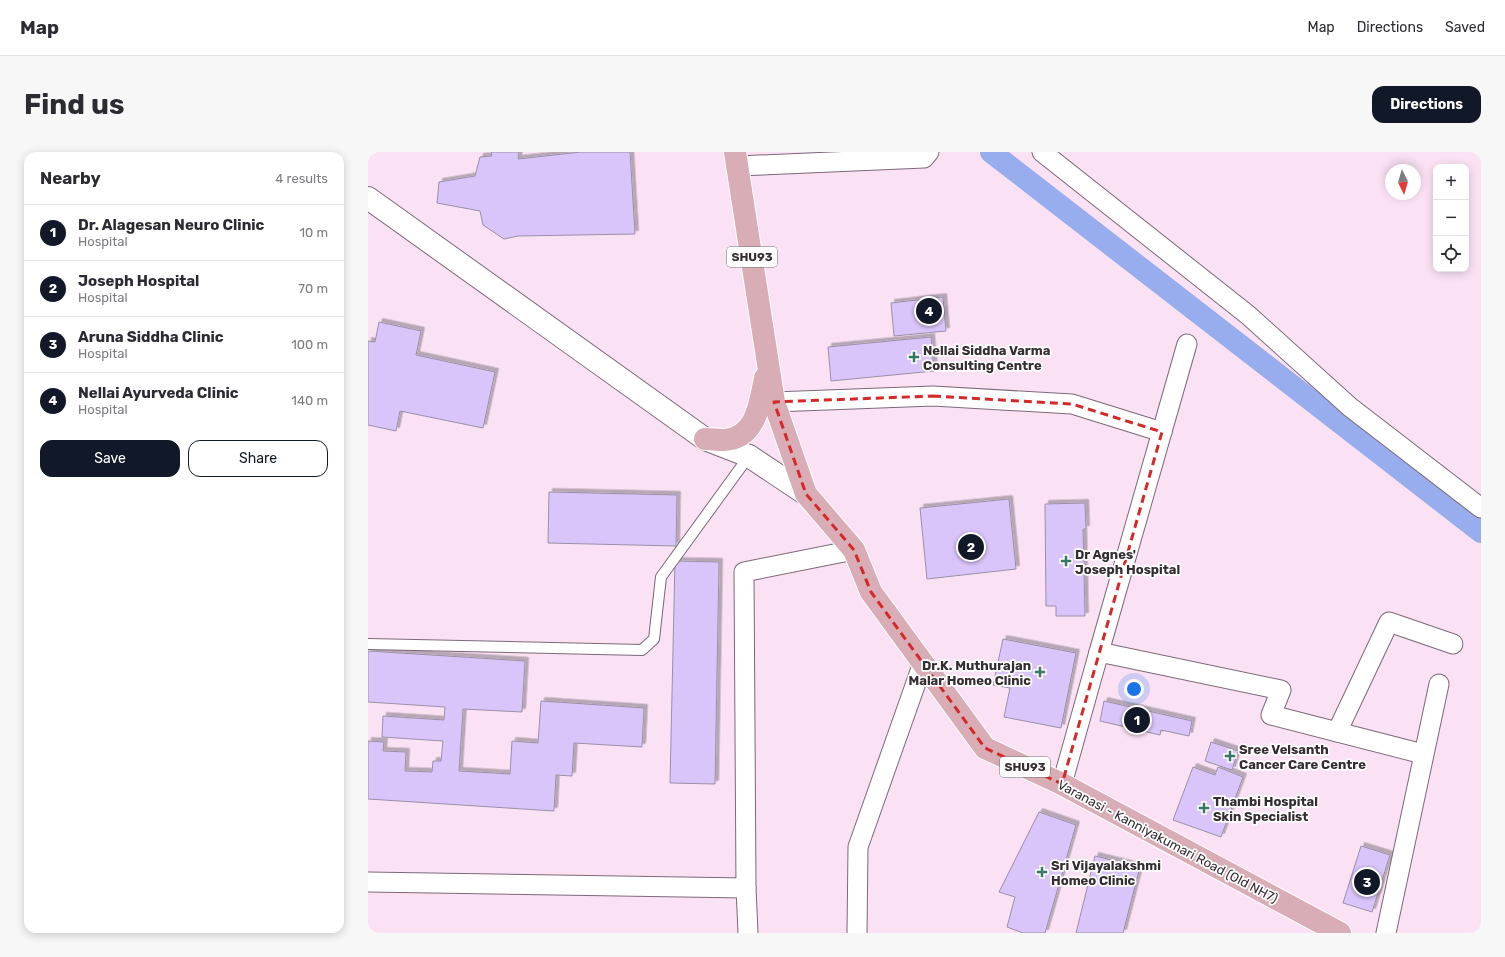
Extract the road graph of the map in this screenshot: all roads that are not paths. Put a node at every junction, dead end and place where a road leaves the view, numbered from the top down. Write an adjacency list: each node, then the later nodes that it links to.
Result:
1 (1042, 152): 12 (street)
2 (926, 155): 3 (street)
3 (737, 159): 6 (main road, Varanasi - Kanniyakumari Road (Old NH7) / SHU93)
4 (368, 198): 9 (street)
5 (1187, 344): 8 (street)
6 (768, 363): 7 (main road, Varanasi - Kanniyakumari Road (Old NH7) / SHU93); 9 (main road)
7 (774, 402): 8 (street); 11 (main road, Varanasi - Kanniyakumari Road (Old NH7) / SHU93)
8 (1162, 432): 16 (street)
9 (705, 439): 10 (street)
10 (749, 456): 11 (street); 14 (lane)
11 (806, 494): 13 (main road, Varanasi - Kanniyakumari Road (Old NH7) / SHU93)
12 (1481, 508)
13 (854, 550): 17 (main road, Varanasi - Kanniyakumari Road (Old NH7) / SHU93); 23 (street)
14 (368, 644)
15 (1453, 644): 19 (street)
16 (1099, 652): 19 (street); 21 (street)
17 (923, 663): 21 (main road, Varanasi - Kanniyakumari Road (Old NH7) / SHU93); 25 (street)
18 (1439, 684): 20 (street)
19 (1337, 732): 20 (street)
20 (1424, 754): 27 (street)
21 (1062, 784): 26 (main road, Varanasi - Kanniyakumari Road (Old NH7) / SHU93)
22 (368, 882): 23 (street)
23 (746, 888): 24 (street)
24 (748, 933)
25 (857, 933)
26 (1340, 933)
27 (1386, 933)

